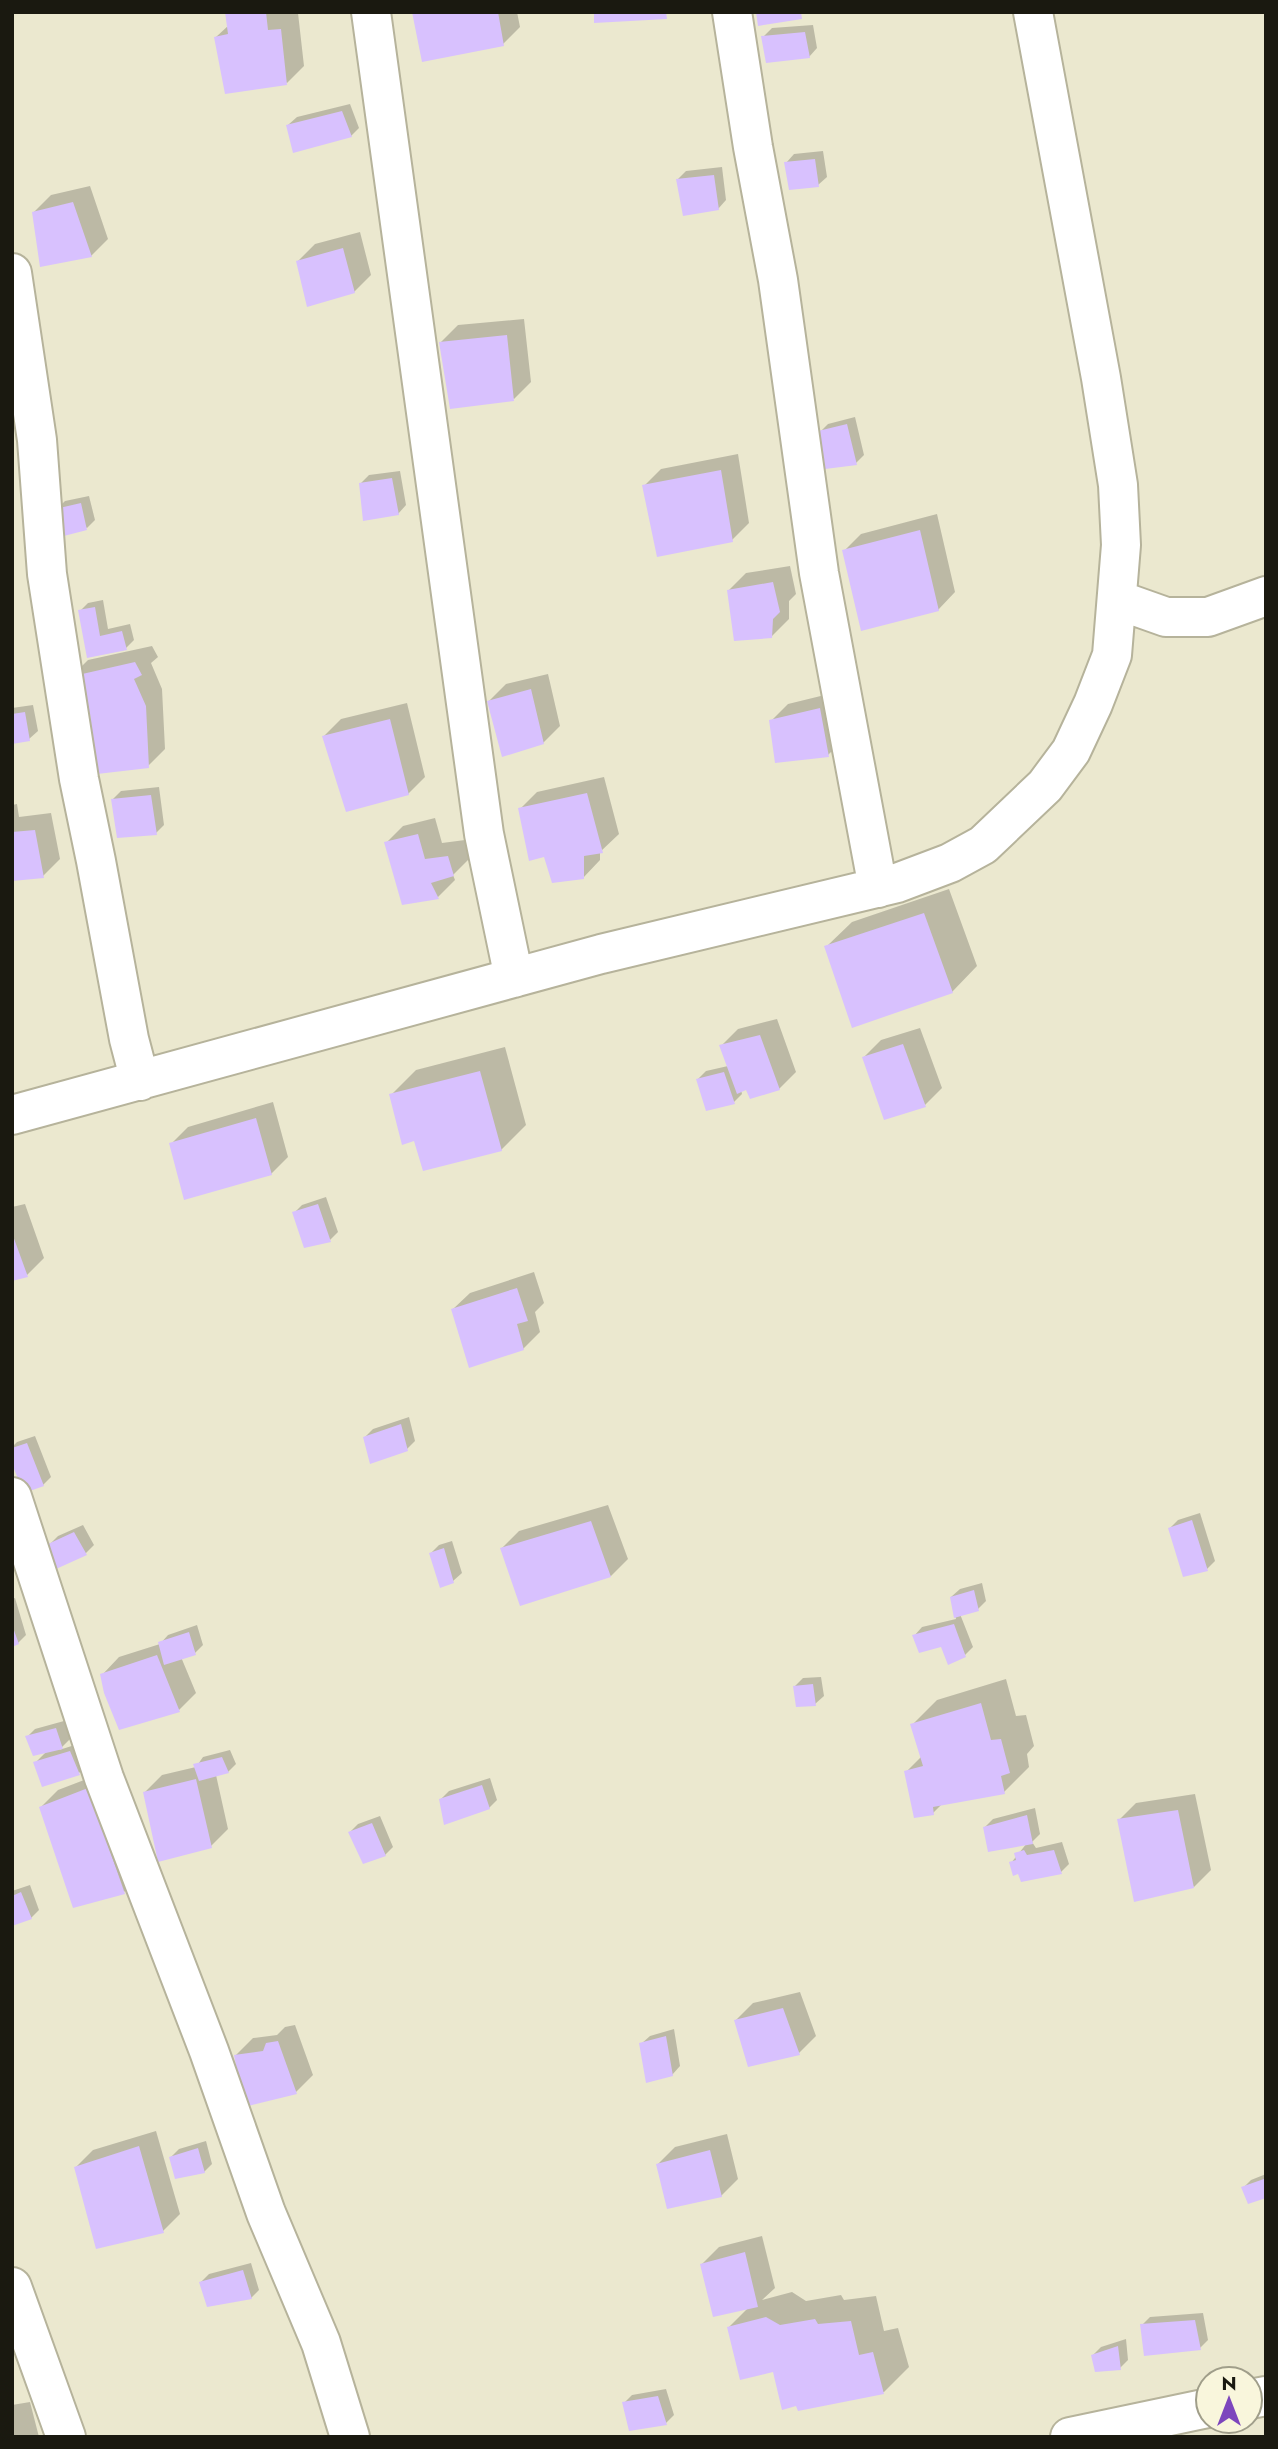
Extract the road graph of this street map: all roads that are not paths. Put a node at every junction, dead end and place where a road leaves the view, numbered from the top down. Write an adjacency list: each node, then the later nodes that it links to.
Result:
1 (371, 12): 8 (street)
2 (732, 12): 7 (street)
3 (1033, 12): 6 (street)
4 (12, 273): 9 (street)
5 (1266, 596): 6 (street)
6 (1118, 600): 7 (street)
7 (878, 888): 8 (street)
8 (514, 978): 9 (street)
9 (140, 1081): 10 (street)
10 (12, 1115)
11 (12, 1497): 15 (street)
12 (12, 2287): 14 (street)
13 (1194, 2411): 16 (street)
14 (66, 2437)
15 (350, 2437)
16 (1070, 2437)

